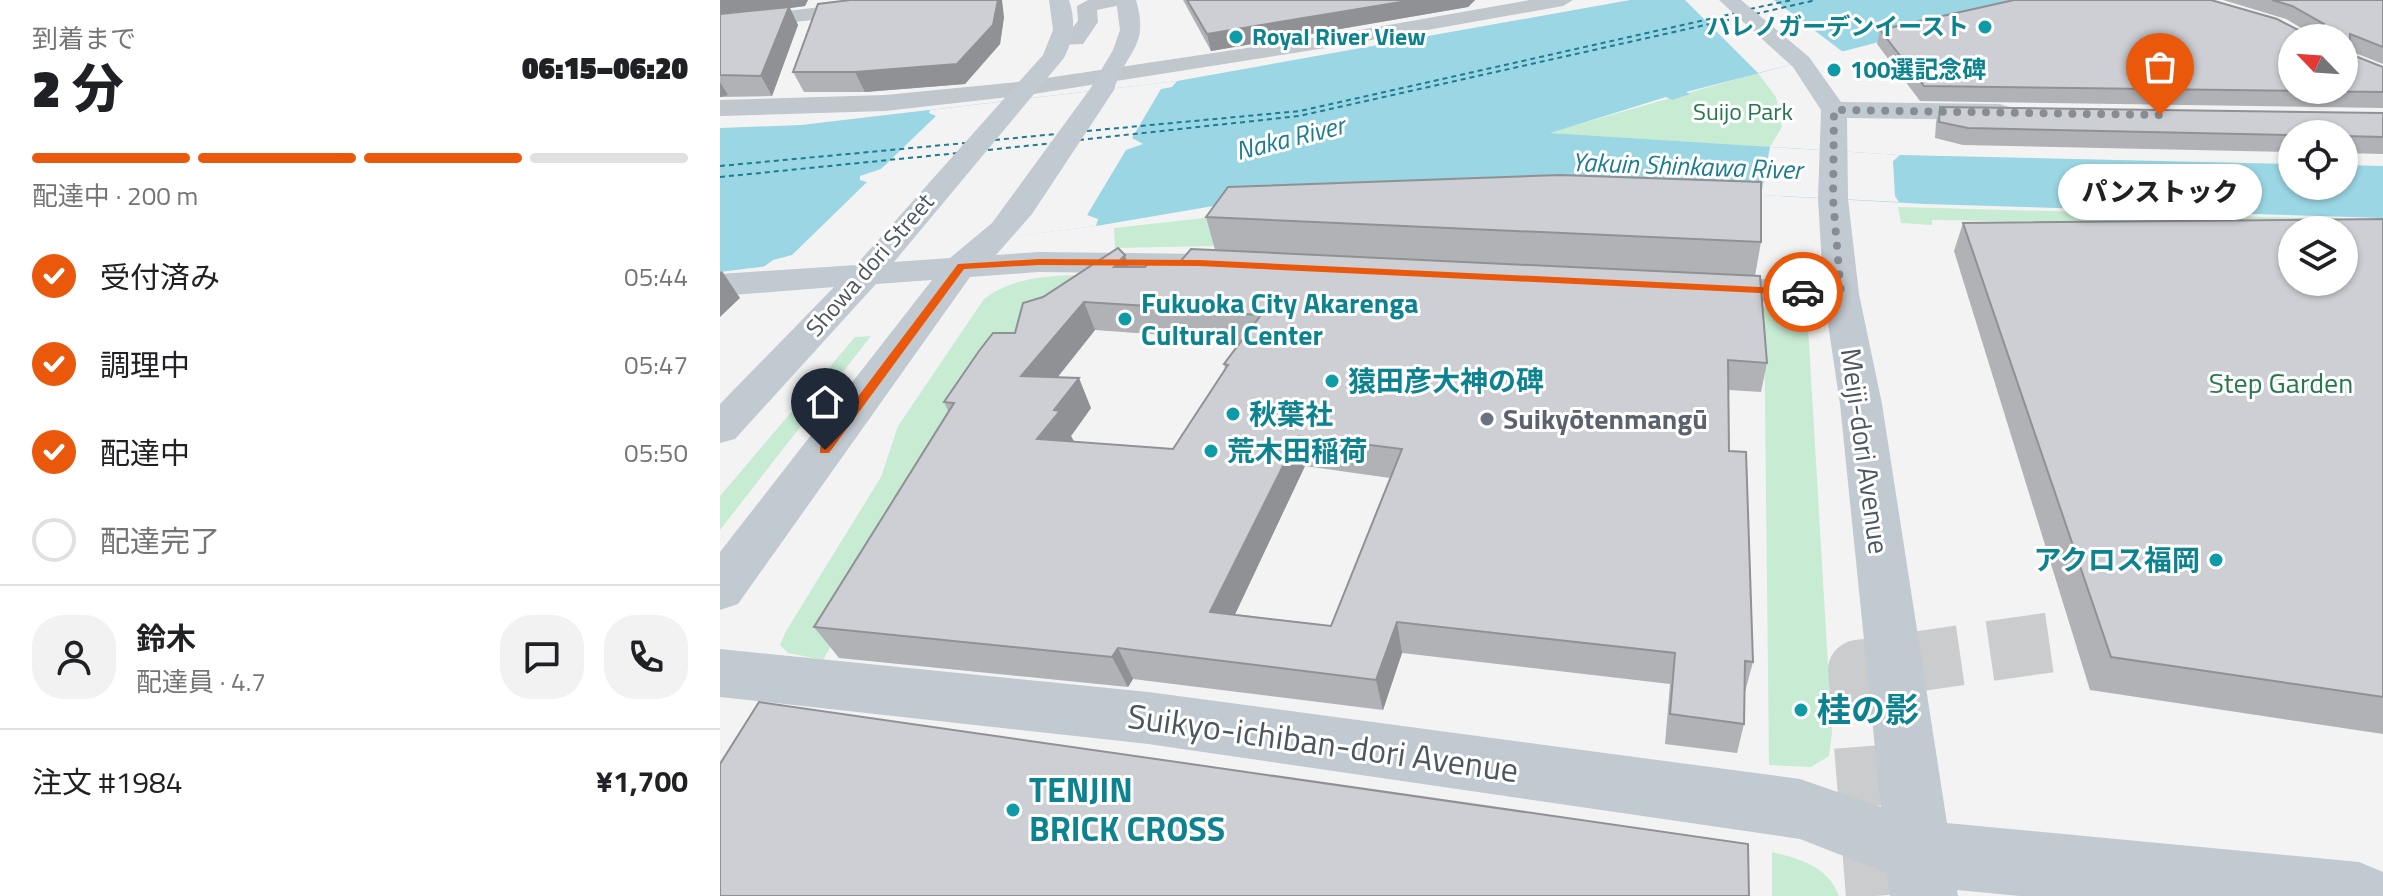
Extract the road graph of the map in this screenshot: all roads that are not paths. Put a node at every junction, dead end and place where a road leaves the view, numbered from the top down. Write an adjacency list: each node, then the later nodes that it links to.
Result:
1 (929, 0): 8 (street)
2 (1059, 0): 11 (street)
3 (1118, 0): 11 (street)
4 (1126, 0): 13 (street)
5 (1563, 0): 7 (street)
6 (1729, 0): 17 (street)
7 (1488, 6): 13 (street)
8 (819, 7): 9 (street); 10 (street)
9 (720, 25)
10 (808, 40)
11 (1063, 40): 14 (street, Showa dori Street)
12 (793, 80): 15 (street)
13 (1105, 83): 14 (street); 21 (street)
14 (1023, 94): 15 (street); 19 (street, Showa dori Street)
15 (784, 106): 16 (street)
16 (720, 108)
17 (1834, 110): 18 (street); 24 (street, Meiji-dori Avenue)
18 (2018, 112)
19 (875, 263): 21 (street); 22 (street); 25 (street, Showa dori Street)
20 (1246, 265): 21 (street)
21 (961, 266): 26 (street)
22 (720, 285)
23 (1671, 286): 24 (street)
24 (1841, 294): 28 (street, Meiji-dori Avenue)
25 (720, 429)
26 (720, 590)
27 (720, 673): 28 (street, Suikyo-ichiban-dori Avenue)
28 (1921, 874): 29 (street, Suikyo-ichiban-dori Avenue)
29 (2359, 896)

